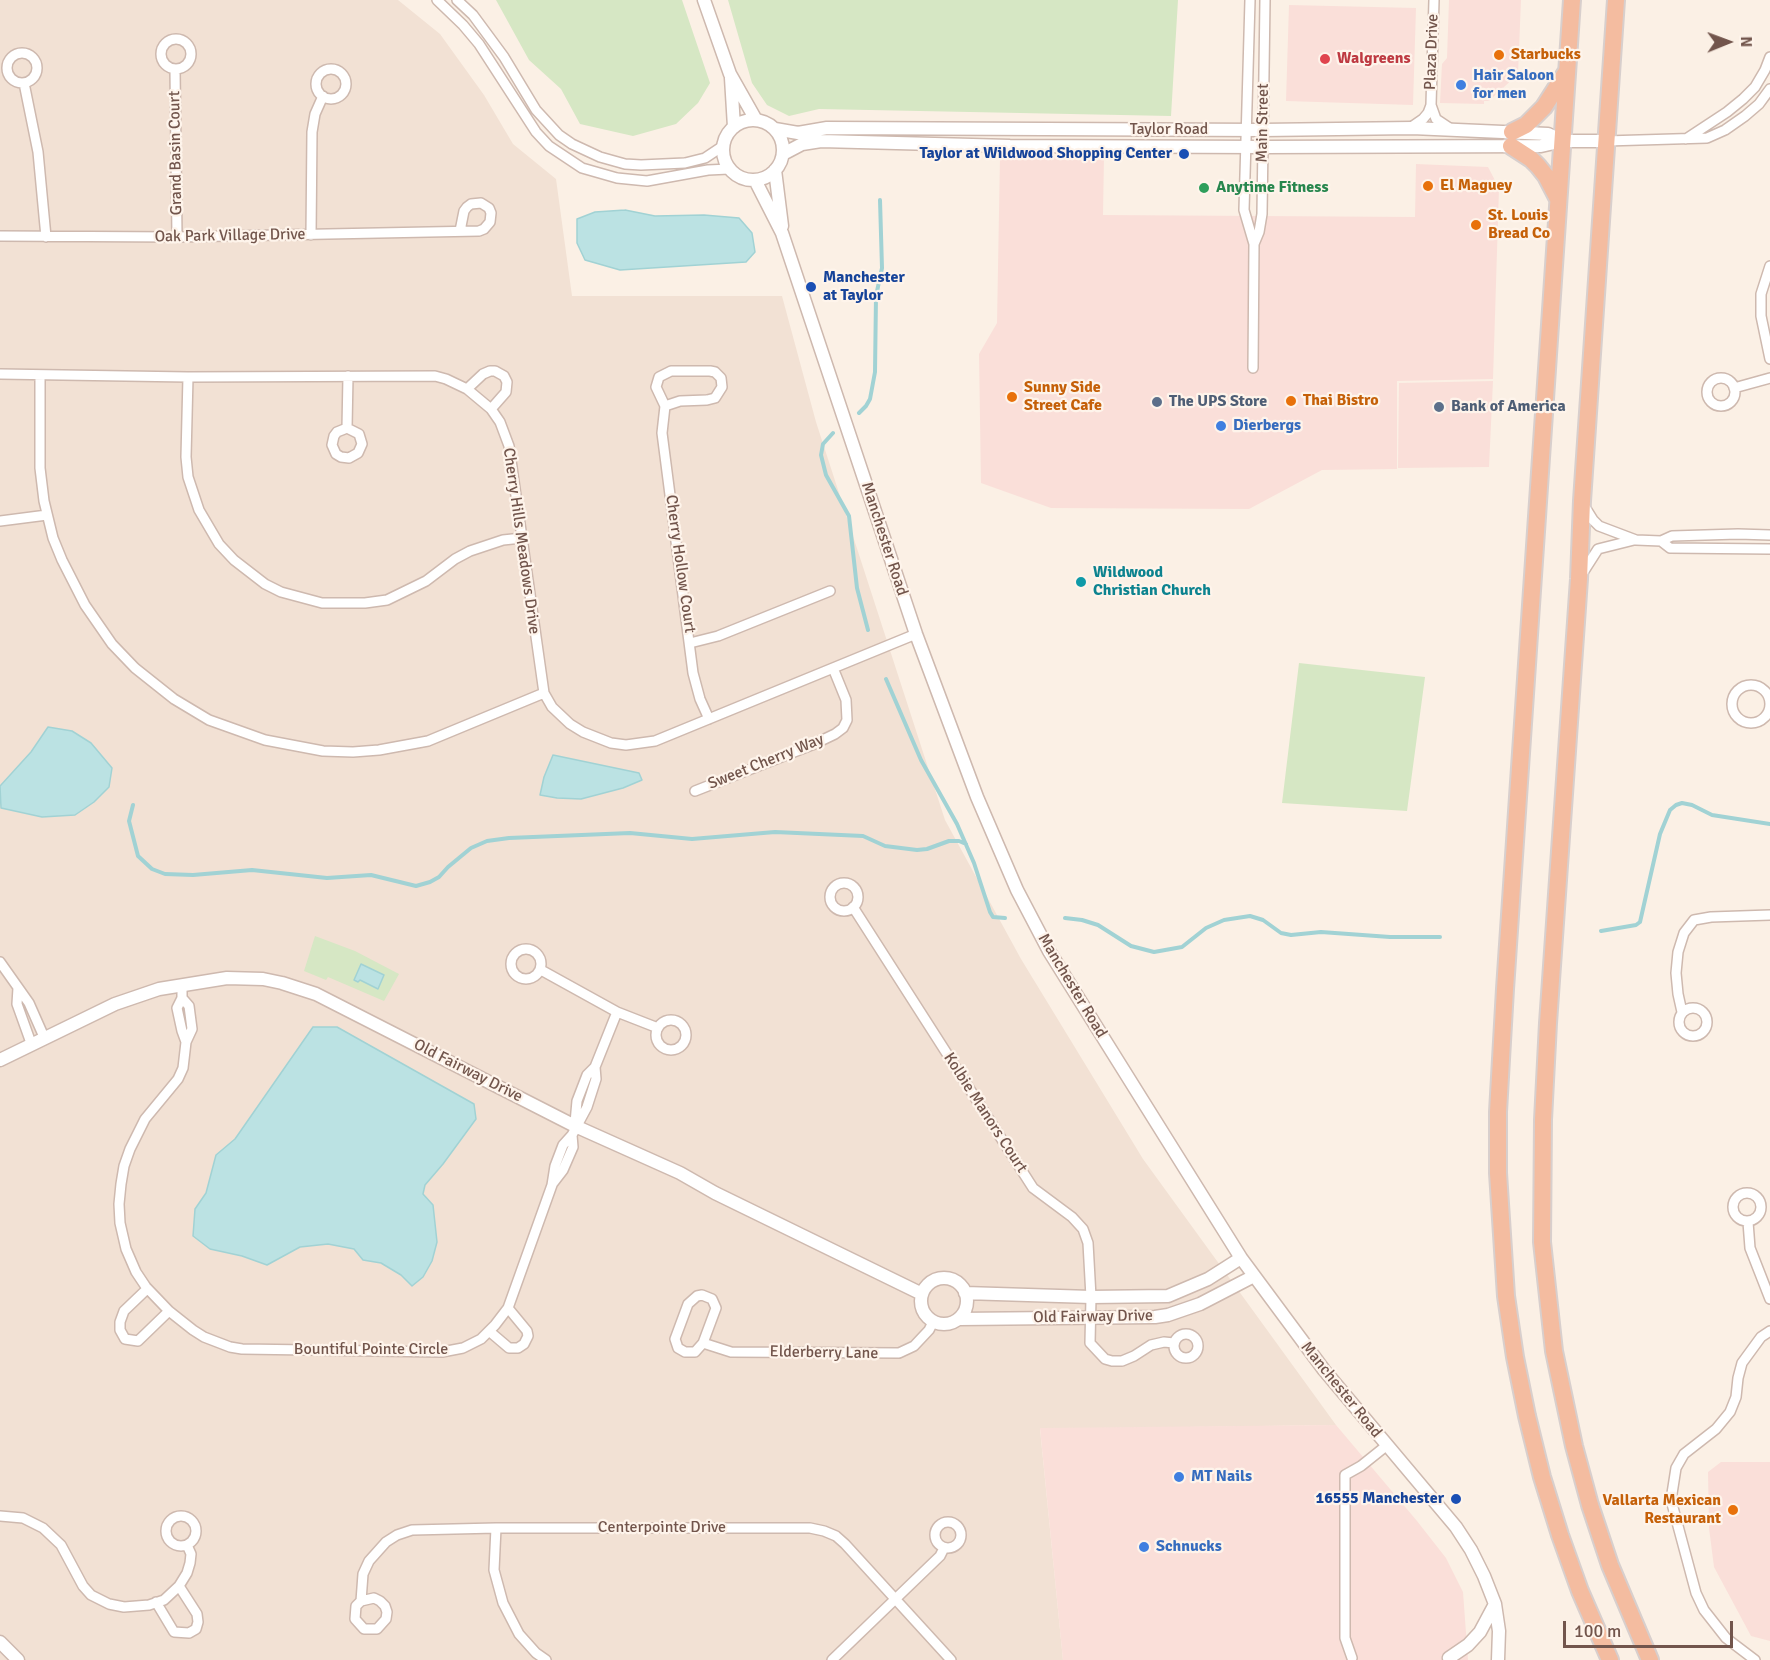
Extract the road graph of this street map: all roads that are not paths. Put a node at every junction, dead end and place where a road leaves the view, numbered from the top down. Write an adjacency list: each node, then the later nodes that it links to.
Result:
1 (437, 0): 18 (street)
2 (457, 0): 17 (street)
3 (704, 0): 12 (street)
4 (1250, 0): 24 (street, Main Street)
5 (1265, 0): 25 (street, Main Street)
6 (1434, 0): 16 (street, Plaza Drive)
7 (1572, 0): 11 (highway)
8 (1616, 0): 29 (highway)
9 (1770, 57): 27 (street)
10 (175, 69): 43 (street, Grand Basin Court)
11 (1567, 70): 26 (highway); 28 (highway)
12 (730, 74): 19 (street); 20 (street)
13 (24, 83): 42 (street)
14 (1770, 89): 27 (street, Taylor Road)
15 (323, 96): 40 (street)
16 (1431, 105): 21 (street); 23 (street)
17 (536, 110): 18 (street); 30 (street)
18 (526, 117): 34 (street)
19 (756, 120): 20 (street); 22 (street)
20 (734, 127): 30 (street)
21 (1410, 128): 23 (street, Taylor Road); 25 (street, Taylor Road)
22 (775, 129): 24 (street, Taylor Road); 33 (street)
23 (1452, 129): 26 (street, Taylor Road)
24 (1245, 130): 25 (street, Taylor Road); 31 (street, Main Street)
25 (1263, 130): 32 (street, Main Street)
26 (1512, 139): 28 (street, Taylor Road); 32 (street, Taylor Road); 37 (highway)
27 (1685, 139): 29 (street, Taylor Road)
28 (1563, 141): 29 (street, Taylor Road); 37 (highway)
29 (1606, 141): 58 (highway)
30 (723, 146): 34 (street)
31 (1245, 147): 32 (street, Taylor Road); 33 (street, Taylor Road); 44 (street, Main Street)
32 (1263, 147): 44 (street, Main Street)
33 (783, 154): 35 (street)
34 (729, 169): 36 (street)
35 (775, 170): 36 (street); 39 (street, Manchester Road)
36 (755, 180): 39 (street, Manchester Road)
37 (1558, 199): 123 (highway)
38 (460, 231): 40 (street, Oak Park Village Drive)
39 (782, 233): 68 (street, Manchester Road)
40 (311, 235): 43 (street, Oak Park Village Drive)
41 (0, 236): 42 (street, Oak Park Village Drive)
42 (46, 237): 43 (street, Oak Park Village Drive)
43 (177, 237)
44 (1254, 244): 47 (street, Main Street)
45 (1770, 266): 46 (street)
46 (1770, 358)
47 (1253, 368)
48 (0, 374): 50 (street, Cherry Hills Meadows Drive)
49 (348, 375): 51 (street, Cherry Hills Meadows Drive); 54 (street, Cherry Hills Meadows Drive); 57 (street)
50 (40, 376): 51 (street, Cherry Hills Meadows Drive); 59 (street)
51 (188, 377): 62 (street)
52 (1770, 378): 53 (street)
53 (1734, 388)
54 (467, 389): 56 (street, Cherry Hills Meadows Drive); 56 (street)
55 (665, 406): 55 (street, Cherry Hollow Court); 69 (street, Cherry Hollow Court)
56 (491, 409): 62 (street, Cherry Hills Meadows Drive)
57 (347, 428)
58 (1582, 501): 63 (street); 66 (highway)
59 (47, 515): 60 (street); 71 (street)
60 (0, 521)
61 (1770, 535): 64 (street)
62 (522, 538): 71 (street, Cherry Hills Meadows Drive)
63 (1636, 540): 64 (street); 66 (street)
64 (1661, 541): 65 (street)
65 (1770, 549)
66 (1579, 579): 124 (highway)
67 (830, 591): 69 (street)
68 (916, 634): 70 (street, Cherry Hills Meadows Drive); 89 (street, Manchester Road)
69 (690, 643): 73 (street, Cherry Hollow Court)
70 (833, 668): 73 (street, Cherry Hills Meadows Drive); 74 (street, Sweet Cherry Way)
71 (544, 693): 73 (street, Cherry Hills Meadows Drive)
72 (1770, 699): 72 (street)
73 (709, 719)
74 (695, 791)
75 (854, 908): 94 (street, Kolbie Manors Court)
76 (1770, 915): 82 (street)
77 (0, 962): 80 (street)
78 (541, 970): 81 (street)
79 (182, 985): 84 (street, Old Fairway Drive); 87 (street, Old Fairway Drive); 91 (street, Bountiful Pointe Circle)
80 (18, 988): 84 (street); 85 (street)
81 (617, 1012): 83 (street); 87 (street)
82 (1682, 1012)
83 (658, 1028)
84 (44, 1037): 85 (street, Old Fairway Drive)
85 (31, 1043): 86 (street, Old Fairway Drive)
86 (0, 1060)
87 (574, 1130): 93 (street, Old Fairway Drive); 96 (street, Bountiful Pointe Circle)
88 (1748, 1222): 95 (street)
89 (1241, 1258): 90 (street, Manchester Road); 94 (street, Old Fairway Drive)
90 (1254, 1276): 98 (street, Old Fairway Drive); 105 (street, Manchester Road)
91 (147, 1289): 97 (street, Bountiful Pointe Circle); 97 (street)
92 (966, 1293): 93 (street, Old Fairway Drive); 94 (street, Old Fairway Drive); 99 (street)
93 (922, 1294): 100 (street)
94 (1091, 1297): 98 (street, Kolbie Manors Court)
95 (1770, 1299)
96 (508, 1308): 101 (street, Bountiful Pointe Circle); 101 (street)
97 (169, 1311): 101 (street, Bountiful Pointe Circle)
98 (1089, 1317): 99 (street, Old Fairway Drive); 103 (street, Kolbie Manors Court)
99 (959, 1319): 100 (street, Old Fairway Drive)
100 (933, 1322): 104 (street, Elderberry Lane)
101 (489, 1331)
102 (1770, 1331): 125 (street)
103 (1174, 1342)
104 (703, 1343): 104 (street, Elderberry Lane)
105 (1386, 1446): 114 (street, Manchester Road); 116 (street)
106 (0, 1516): 113 (street)
107 (496, 1528): 111 (street, Centerpointe Drive); 112 (street, Centerpointe Drive); 118 (street)
108 (187, 1545): 110 (street)
109 (944, 1548): 112 (street)
110 (179, 1586): 113 (street); 113 (street)
111 (361, 1600)
112 (895, 1600): 119 (street); 120 (street, Centerpointe Drive)
113 (156, 1602)
114 (1495, 1604): 121 (street); 122 (street, Manchester Road)
115 (0, 1642): 117 (street)
116 (1352, 1658)
117 (18, 1660)
118 (546, 1660)
119 (832, 1660)
120 (951, 1660)
121 (1450, 1660)
122 (1498, 1660)
123 (1610, 1660)
124 (1650, 1660)
125 (1755, 1660)

